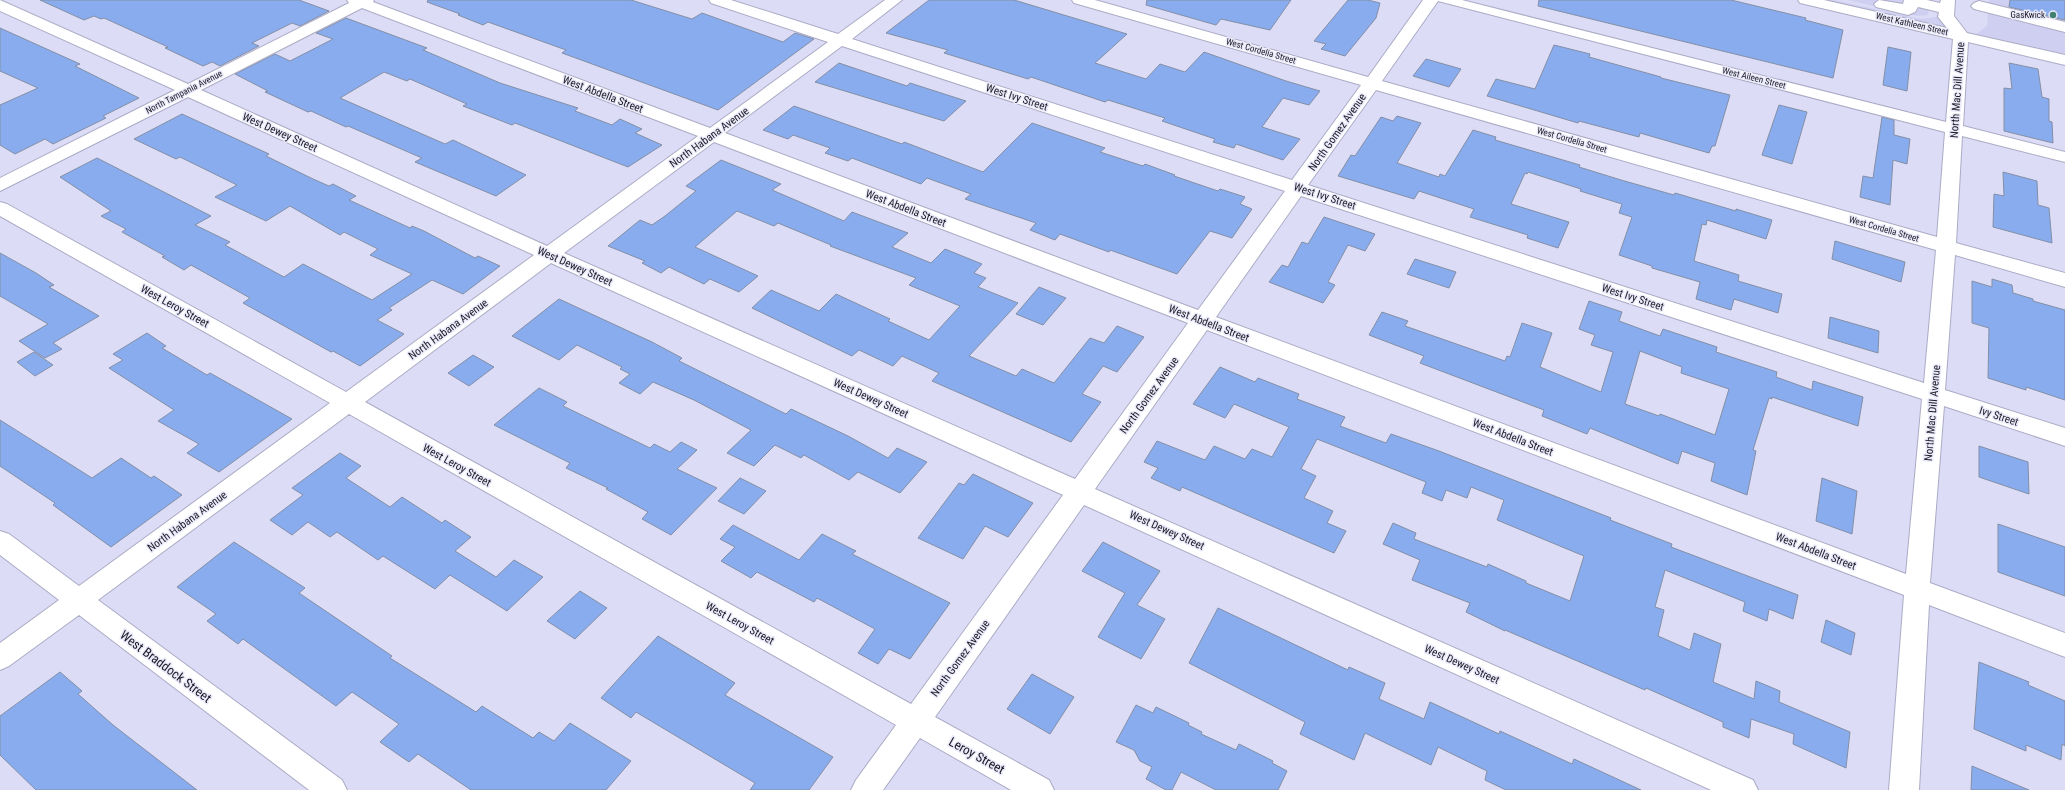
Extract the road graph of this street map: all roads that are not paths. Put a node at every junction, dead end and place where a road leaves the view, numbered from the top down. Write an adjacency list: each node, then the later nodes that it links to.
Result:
1 (716, 0): 17 (street, West Ivy Street)
2 (895, 0): 17 (street, North Habana Avenue)
3 (1079, 0): 19 (street, West Cordelia Street)
4 (1431, 0): 19 (street, North Gomez Avenue)
5 (1444, 0): 21 (street, West Aileen Street)
6 (1805, 0): 16 (street, West Kathleen Street)
7 (1864, 0): 8 (street)
8 (1911, 0): 13 (street)
9 (2012, 0): 14 (street)
10 (361, 1): 20 (street, North Tampania Avenue); 22 (street, West Abdella Street)
11 (1980, 3): 14 (street); 16 (street, North Mac Dill Avenue)
12 (0, 5): 20 (street, West Dewey Street)
13 (1948, 5): 16 (street, North Mac Dill Avenue)
14 (2012, 15): 15 (street)
15 (2065, 27)
16 (1961, 35): 18 (street, West Kathleen Street); 21 (street, North Mac Dill Avenue)
17 (841, 40): 22 (street, North Habana Avenue); 25 (street, West Ivy Street)
18 (2065, 60)
19 (1372, 83): 25 (street, North Gomez Avenue); 27 (street, West Cordelia Street)
20 (188, 90): 24 (street, North Tampania Avenue); 28 (street, West Dewey Street)
21 (1954, 129): 23 (street, West Aileen Street); 27 (street, North Mac Dill Avenue)
22 (712, 135): 28 (street, North Habana Avenue); 30 (street, West Abdella Street)
23 (2065, 157)
24 (0, 185)
25 (1298, 188): 30 (street, North Gomez Avenue); 31 (street, West Ivy Street)
26 (0, 208): 32 (street, West Leroy Street)
27 (1946, 246): 29 (street, West Cordelia Street); 31 (street, North Mac Dill Avenue)
28 (549, 254): 32 (street, North Habana Avenue); 34 (street, West Dewey Street)
29 (2065, 280)
30 (1203, 320): 34 (street, North Gomez Avenue); 36 (street, West Abdella Street)
31 (1933, 395): 33 (street, Ivy Street); 36 (street, North Mac Dill Avenue)
32 (346, 403): 37 (street, North Habana Avenue); 40 (street, West Leroy Street)
33 (2065, 437)
34 (1080, 491): 40 (street, North Gomez Avenue); 44 (street, West Dewey Street)
35 (0, 541): 37 (street, West Braddock Street)
36 (1917, 590): 38 (street, West Abdella Street); 45 (street, North Mac Dill Avenue)
37 (78, 600): 39 (street, North Habana Avenue); 41 (street, West Braddock Street)
38 (2065, 645)
39 (0, 658)
40 (916, 720): 42 (street, North Gomez Avenue); 43 (street, Leroy Street)
41 (332, 790)
42 (866, 790)
43 (1039, 790)
44 (1743, 790)
45 (1904, 790)

